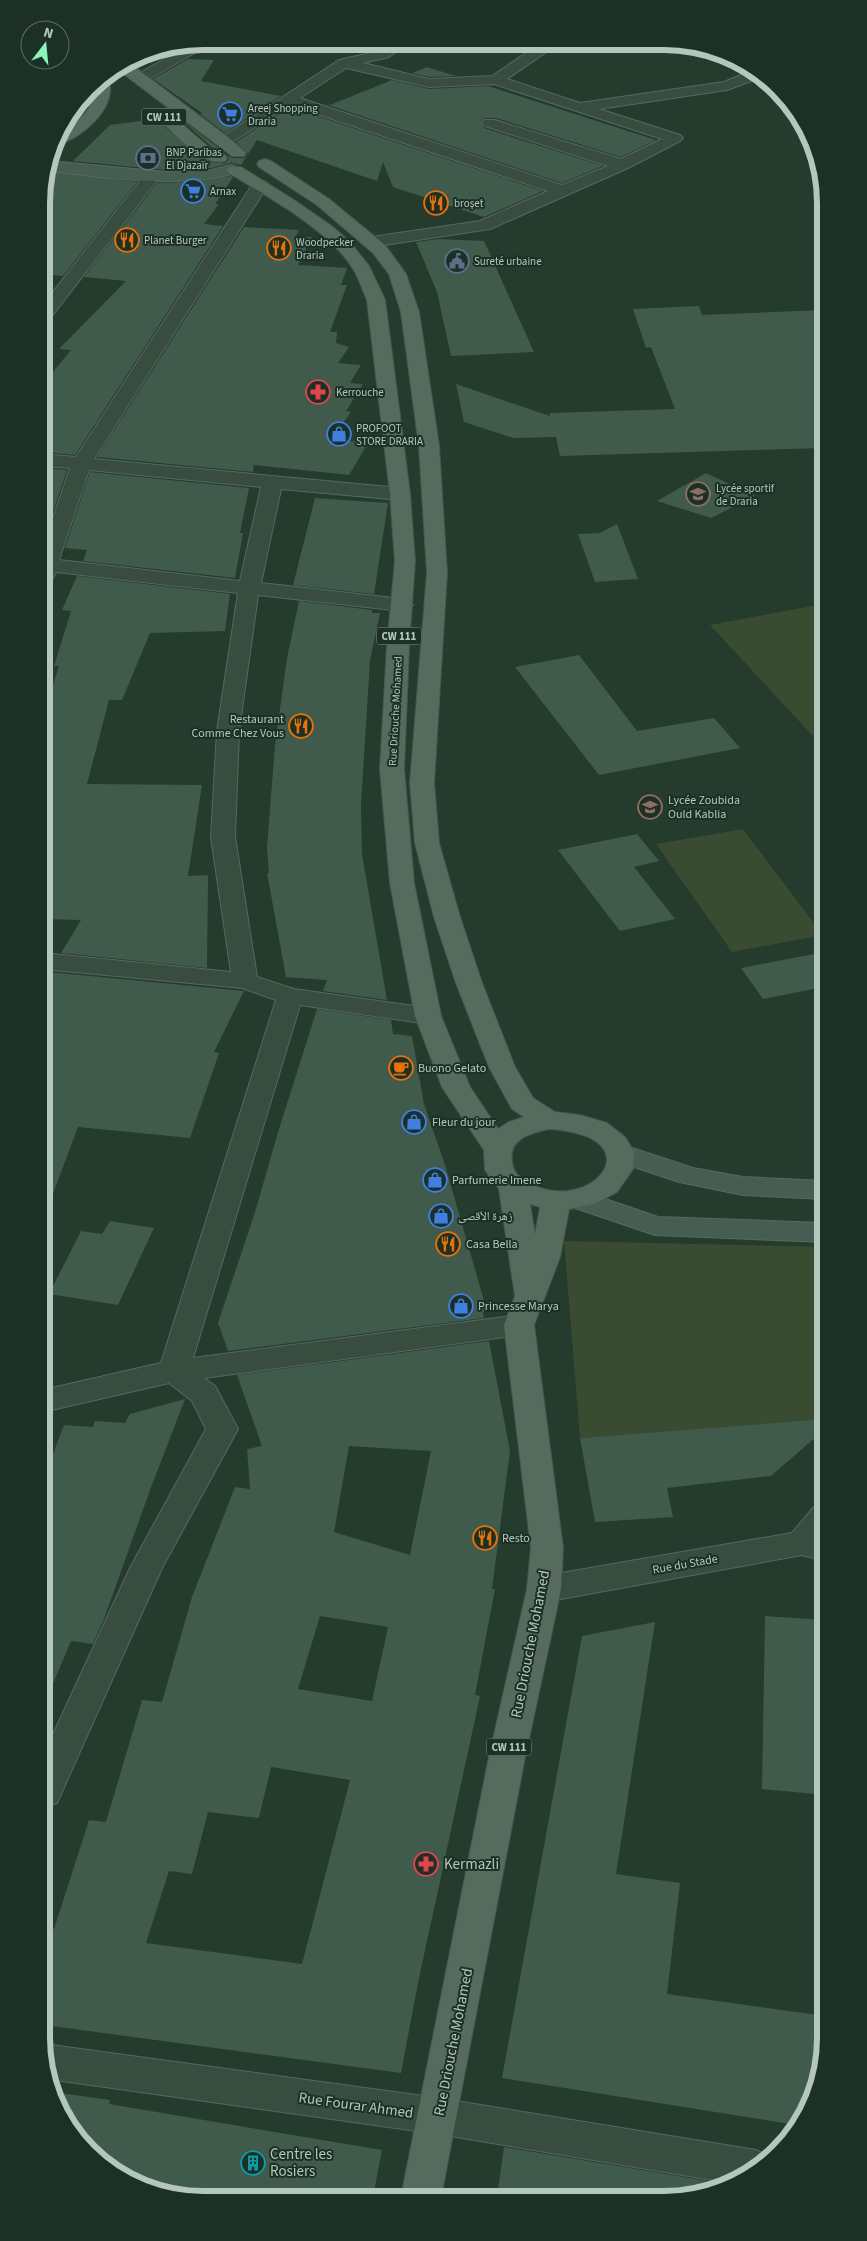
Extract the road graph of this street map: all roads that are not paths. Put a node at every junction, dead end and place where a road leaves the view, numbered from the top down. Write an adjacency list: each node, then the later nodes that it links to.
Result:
1 (191, 50): 7 (street)
2 (389, 50): 4 (street)
3 (542, 50): 8 (street)
4 (344, 63): 8 (street); 10 (street)
5 (129, 70): 7 (main road)
6 (749, 77): 11 (street)
7 (141, 78): 15 (main road)
8 (495, 80): 11 (street)
9 (103, 88): 14 (main road)
10 (288, 99): 15 (street); 21 (street)
11 (578, 107): 17 (street)
12 (156, 111): 16 (main road, CW 111)
13 (490, 123): 17 (street)
14 (67, 135)
15 (224, 141): 16 (main road)
16 (228, 162): 19 (main road); 20 (main road, Rue Driouche Mohamed / CW 111); 22 (main road, CW 111)
17 (622, 165): 21 (street)
18 (54, 167): 19 (main road)
19 (152, 176): 23 (street)
20 (260, 185): 25 (street); 27 (main road, Rue Driouche Mohamed / CW 111)
21 (563, 191): 22 (street)
22 (371, 242): 36 (main road, CW 111)
23 (50, 307)
24 (50, 461): 25 (street)
25 (81, 464): 26 (street); 28 (street)
26 (272, 483): 27 (street); 30 (street)
27 (400, 494): 31 (main road, Rue Driouche Mohamed / CW 111)
28 (50, 555)
29 (50, 573): 30 (street)
30 (249, 588): 31 (street); 33 (street)
31 (402, 606): 35 (main road, Rue Driouche Mohamed / CW 111)
32 (50, 962): 33 (street)
33 (246, 981): 34 (street)
34 (290, 996): 35 (street); 44 (street)
35 (428, 1016): 37 (main road, Rue Driouche Mohamed / CW 111)
36 (549, 1120): 37 (main road); 38 (main road)
37 (497, 1150): 39 (main road)
38 (620, 1153): 40 (main road); 41 (main road)
39 (513, 1186): 41 (main road); 43 (main road, Rue Driouche Mohamed)
40 (817, 1190)
41 (568, 1200): 42 (main road); 43 (main road)
42 (817, 1233)
43 (524, 1311): 44 (street); 47 (main road, Rue Driouche Mohamed / CW 111)
44 (174, 1371): 45 (street); 48 (street)
45 (50, 1399)
46 (813, 1546): 47 (street, Rue du Stade)
47 (544, 1589): 50 (main road, Rue Driouche Mohamed / CW 111)
48 (50, 1780)
49 (52, 2062): 50 (street, Rue Fourar Ahmed)
50 (438, 2116): 51 (street, Rue Fourar Ahmed); 52 (main road, Rue Driouche Mohamed / CW 111)
51 (745, 2167)
52 (422, 2191)

